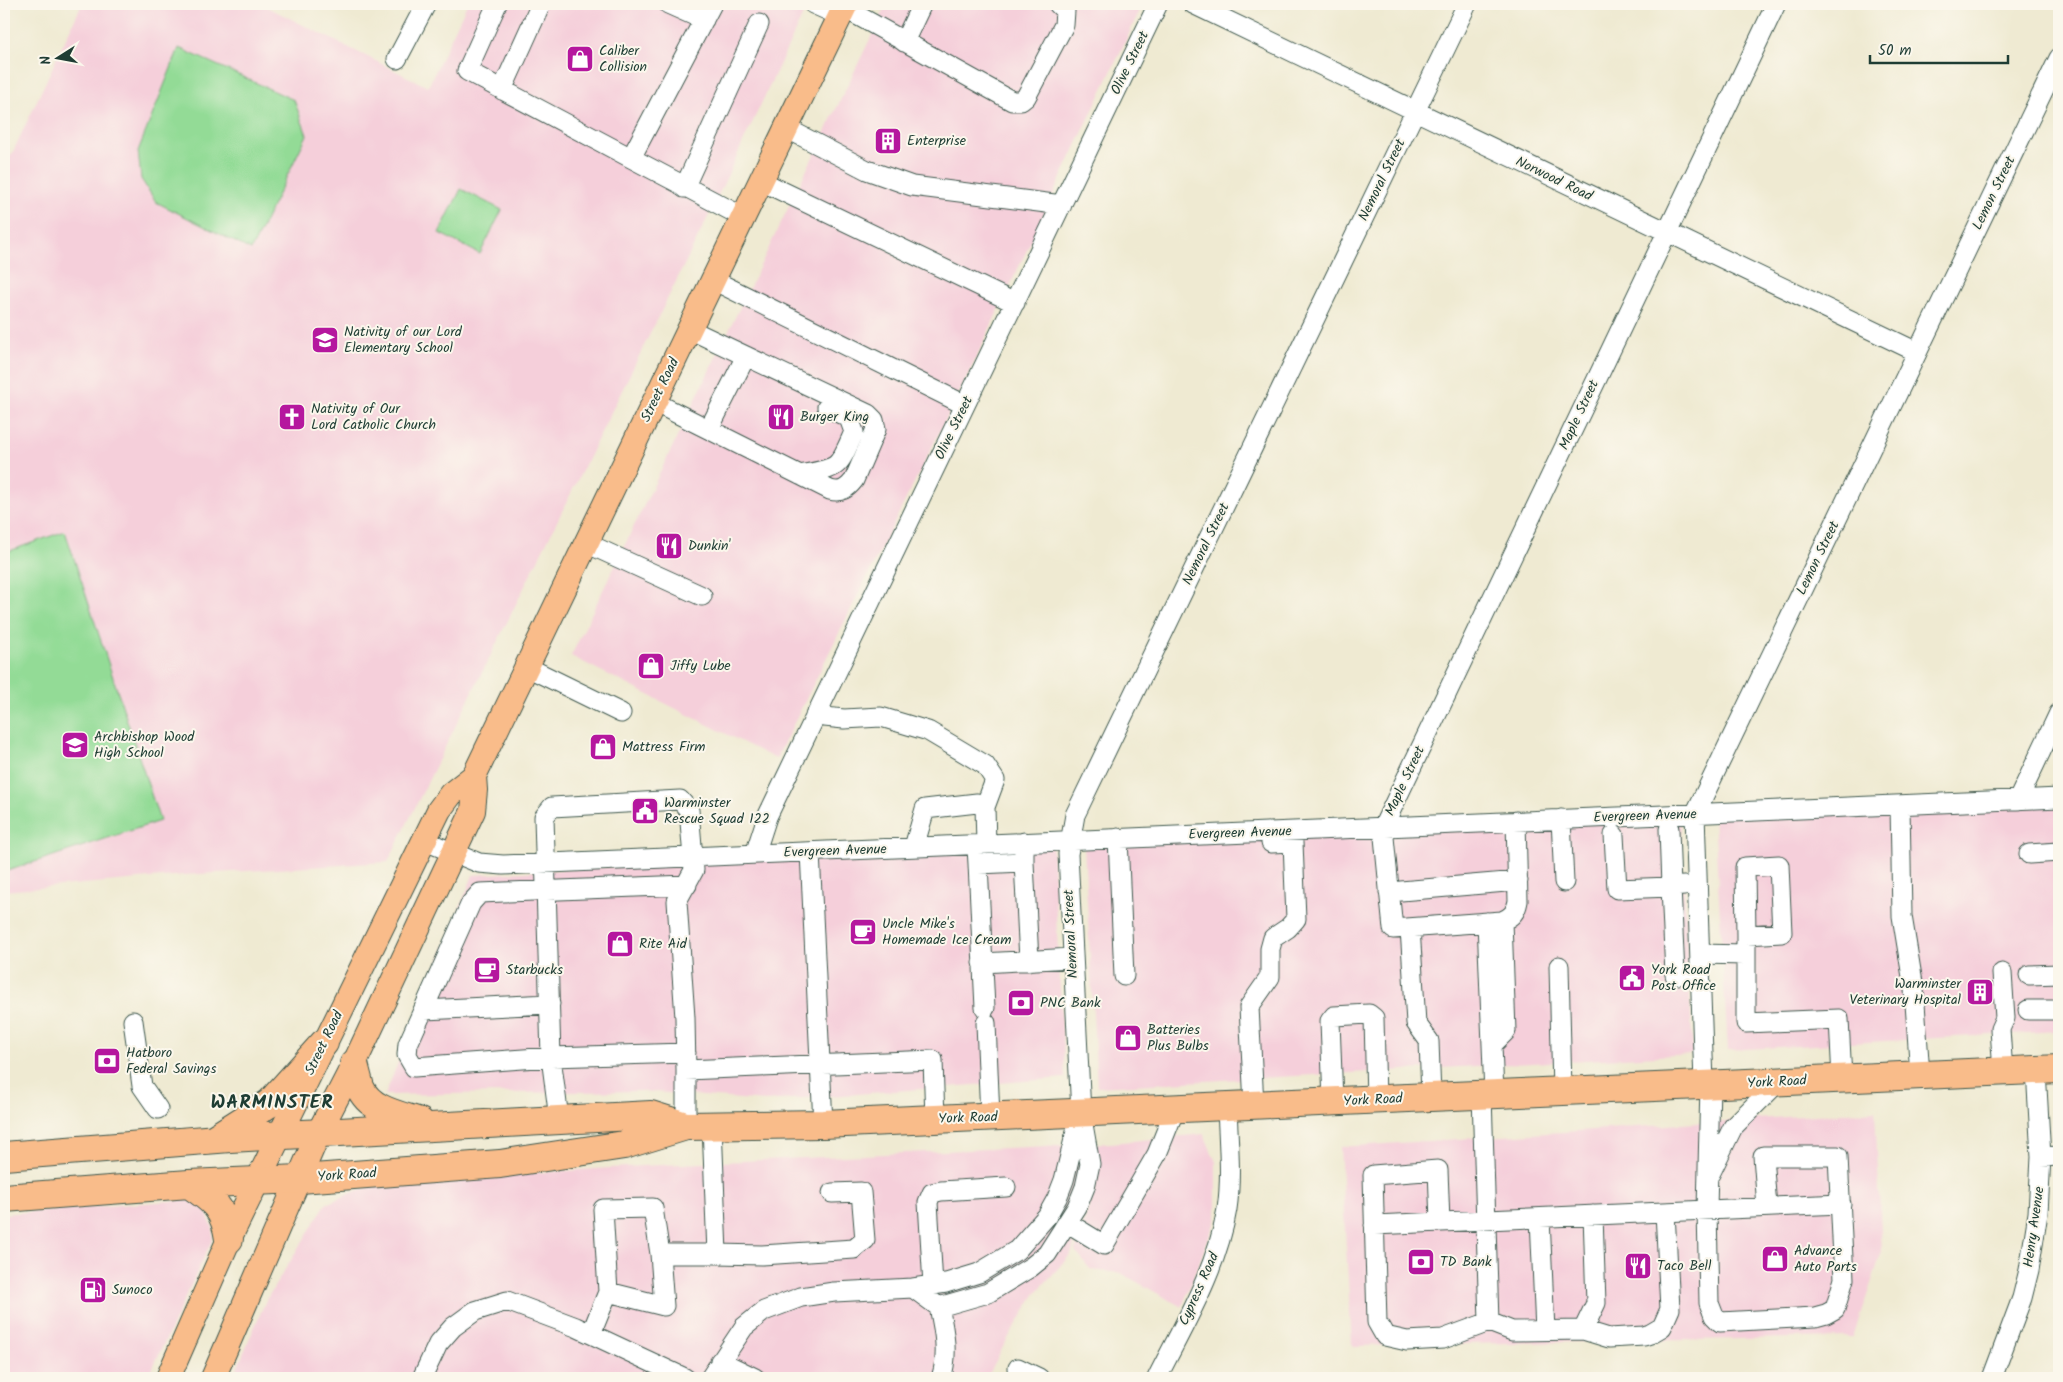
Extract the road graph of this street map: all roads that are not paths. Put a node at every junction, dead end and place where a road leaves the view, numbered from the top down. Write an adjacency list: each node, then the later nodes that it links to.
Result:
1 (426, 4): 17 (street)
2 (497, 4): 18 (street)
3 (542, 4): 18 (street)
4 (668, 4): 13 (street)
5 (814, 4): 12 (street)
6 (922, 4): 15 (street)
7 (1158, 4): 24 (street, Olive Street)
8 (1193, 4): 19 (street, Norwood Road)
9 (1467, 4): 19 (street, Nemoral Street)
10 (1776, 4): 26 (street, Maple Street)
11 (1064, 6): 15 (street)
12 (844, 9): 15 (street); 20 (main road, Street Road)
13 (708, 12): 21 (street)
14 (759, 24): 23 (street)
15 (904, 42)
16 (2059, 58): 30 (street, Lemon Street)
17 (397, 59)
18 (502, 90): 21 (street)
19 (1415, 112): 26 (street, Norwood Road); 55 (street, Nemoral Street)
20 (786, 128): 22 (main road, Street Road); 24 (street)
21 (631, 158): 23 (street)
22 (761, 181): 25 (main road, Street Road); 28 (street)
23 (684, 188): 25 (street)
24 (1062, 206): 28 (street, Olive Street)
25 (743, 217): 27 (main road, Street Road)
26 (1665, 233): 30 (street, Norwood Road); 50 (street, Maple Street)
27 (713, 280): 29 (main road, Street Road); 33 (street)
28 (1015, 303): 33 (street, Olive Street)
29 (689, 329): 31 (street); 32 (main road, Street Road)
30 (1917, 352): 47 (street, Lemon Street)
31 (752, 359): 34 (street); 35 (street); 35 (street)
32 (654, 402): 34 (street); 36 (main road, Street Road)
33 (966, 405): 41 (street, Olive Street)
34 (709, 429): 35 (street)
35 (800, 475)
36 (586, 543): 37 (street); 38 (main road, Street Road)
37 (702, 596)
38 (527, 666): 39 (street); 42 (main road, Street Road)
39 (621, 713)
40 (2059, 713): 44 (street)
41 (815, 716): 46 (street); 63 (street, Olive Street)
42 (474, 776): 56 (main road, Street Road); 62 (main road, Street Road)
43 (2059, 798): 44 (street, Evergreen Avenue)
44 (2018, 800): 45 (street, Evergreen Avenue)
45 (1900, 805): 47 (street, Evergreen Avenue); 102 (street)
46 (985, 807): 58 (street); 59 (street)
47 (1695, 814): 48 (street, Evergreen Avenue); 72 (street, Lemon Street)
48 (1561, 819): 49 (street, Evergreen Avenue); 70 (street)
49 (1516, 821): 50 (street, Evergreen Avenue); 69 (street)
50 (1383, 827): 52 (street, Evergreen Avenue); 75 (street)
51 (1669, 829): 73 (street)
52 (1255, 832): 54 (street, Evergreen Avenue); 111 (street)
53 (1614, 835): 73 (street)
54 (1118, 838): 55 (street, Evergreen Avenue); 89 (street)
55 (1071, 840): 57 (street, Evergreen Avenue); 81 (street, Nemoral Street)
56 (425, 841): 62 (street, Evergreen Avenue); 95 (main road, Street Road)
57 (1024, 842): 58 (street, Evergreen Avenue); 66 (street)
58 (986, 844): 59 (street, Evergreen Avenue); 68 (street)
59 (914, 847): 60 (street, Evergreen Avenue)
60 (810, 852): 63 (street, Evergreen Avenue); 99 (street)
61 (2059, 852): 64 (street)
62 (455, 853): 67 (street, Evergreen Avenue); 98 (main road, Street Road)
63 (755, 854): 65 (street, Evergreen Avenue)
64 (2029, 854)
65 (693, 857): 67 (street, Evergreen Avenue); 67 (street); 71 (street)
66 (1024, 862): 68 (street); 82 (street)
67 (545, 863): 74 (street)
68 (978, 864): 83 (street)
69 (1518, 881): 75 (street); 76 (street)
70 (1564, 882)
71 (687, 885): 74 (street); 96 (street)
72 (1697, 886): 73 (street); 79 (street, Lemon Street)
73 (1671, 887): 86 (street)
74 (546, 892): 90 (street); 91 (street)
75 (1389, 892): 77 (street)
76 (1495, 922): 77 (street); 107 (street)
77 (1410, 928): 108 (street)
78 (1746, 935): 80 (street)
79 (1700, 954): 80 (street); 86 (street, Lemon Street)
80 (1745, 955): 103 (street)
81 (1072, 958): 82 (street); 115 (street, Nemoral Street)
82 (1029, 961): 83 (street)
83 (982, 963): 116 (street)
84 (1559, 966): 106 (street)
85 (2002, 972): 101 (street)
86 (1700, 974): 105 (street, Lemon Street)
87 (2059, 974): 88 (street)
88 (2029, 975)
89 (1124, 976)
90 (550, 1004): 91 (street); 97 (street)
91 (424, 1010): 97 (street)
92 (2028, 1010): 93 (street)
93 (2059, 1010)
94 (133, 1021): 113 (street)
95 (324, 1043): 123 (main road, Street Road); 124 (highway)
96 (686, 1054): 97 (street); 99 (street); 120 (street)
97 (552, 1057): 117 (street)
98 (354, 1064): 121 (highway); 122 (main road, Street Road)
99 (821, 1065): 118 (street); 119 (street)
100 (2048, 1070): 101 (highway, York Road); 126 (street, Henry Avenue)
101 (2003, 1072): 102 (highway, York Road)
102 (1920, 1075): 103 (highway, York Road)
103 (1842, 1079): 104 (highway, York Road)
104 (1778, 1082): 105 (highway, York Road); 127 (street)
105 (1707, 1084): 106 (highway, York Road); 127 (street, Lemon Street)
106 (1562, 1091): 107 (highway, York Road)
107 (1488, 1095): 108 (highway, York Road); 140 (street)
108 (1431, 1097): 109 (highway, York Road)
109 (1376, 1100): 110 (highway, York Road); 110 (street)
110 (1333, 1102): 111 (highway, York Road)
111 (1254, 1105): 112 (highway, York Road)
112 (1227, 1106): 114 (highway, York Road); 165 (street, Cypress Road)
113 (158, 1109)
114 (1175, 1109): 115 (highway, York Road); 141 (street)
115 (1081, 1113): 116 (highway, York Road); 141 (street); 147 (street)
116 (990, 1117): 118 (highway, York Road)
117 (558, 1119): 120 (highway, York Road); 121 (highway, York Road)
118 (935, 1119): 119 (highway, York Road)
119 (823, 1124): 120 (highway, York Road)
120 (699, 1125): 128 (highway, York Road); 146 (street)
121 (433, 1127): 122 (highway, York Road)
122 (319, 1132): 123 (highway, York Road); 128 (main road, Street Road)
123 (280, 1134): 124 (highway, York Road); 129 (main road, Street Road)
124 (213, 1139): 125 (highway, York Road)
125 (4, 1156)
126 (2050, 1156): 166 (street, Henry Avenue)
127 (1708, 1178): 136 (street, Lemon Street)
128 (300, 1179): 129 (highway, York Road); 158 (main road, Street Road)
129 (258, 1180): 130 (highway, York Road); 144 (main road, Street Road)
130 (189, 1184): 133 (highway, York Road); 144 (highway)
131 (1006, 1188): 147 (street)
132 (832, 1193): 146 (street)
133 (4, 1198)
134 (1840, 1204): 135 (street); 135 (street); 136 (street, Lemon Street)
135 (1767, 1207): 136 (street)
136 (1707, 1210): 137 (street)
137 (1665, 1212): 138 (street); 152 (street)
138 (1592, 1216): 139 (street); 152 (street)
139 (1540, 1218): 140 (street); 153 (street)
140 (1485, 1220): 142 (street); 151 (street)
141 (1068, 1222): 150 (street)
142 (1440, 1222): 143 (street); 143 (street)
143 (1374, 1225): 151 (street)
144 (229, 1239): 157 (main road, Street Road)
145 (660, 1254): 146 (street); 149 (street); 149 (street)
146 (717, 1254)
147 (933, 1285): 148 (street)
148 (912, 1288): 150 (street); 155 (street)
149 (608, 1292): 154 (street)
150 (939, 1307): 163 (street)
151 (1489, 1322): 153 (street)
152 (1583, 1330): 153 (street)
153 (1545, 1331)
154 (591, 1334): 159 (street); 160 (street)
155 (720, 1361): 161 (street); 162 (street)
156 (1018, 1368): 164 (street)
157 (168, 1378)
158 (212, 1378)
159 (422, 1378)
160 (685, 1378)
161 (710, 1378)
162 (755, 1378)
163 (942, 1378)
164 (1039, 1378)
165 (1157, 1378)
166 (1992, 1378)

